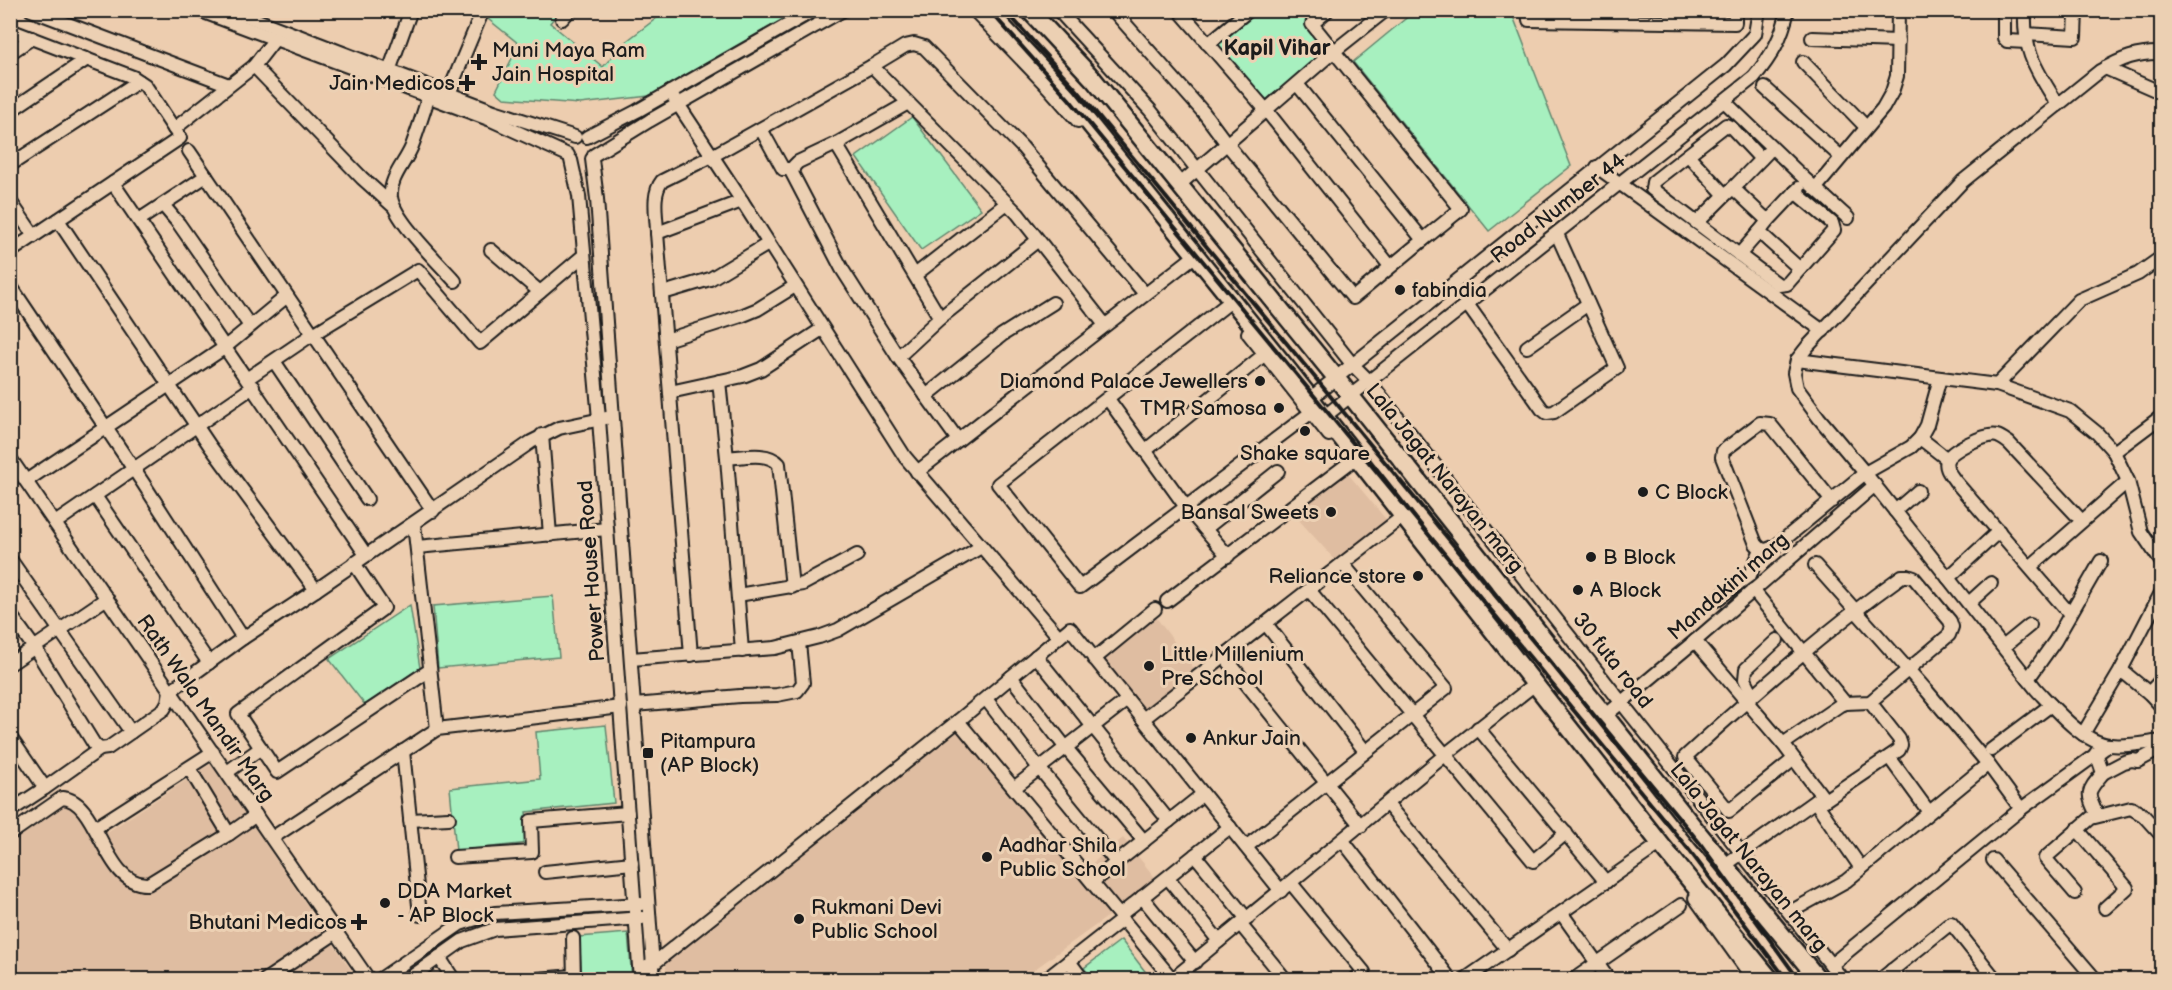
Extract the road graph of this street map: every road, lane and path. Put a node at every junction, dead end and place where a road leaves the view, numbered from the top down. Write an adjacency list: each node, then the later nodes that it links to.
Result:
1 (31, 10): 43 (street)
2 (198, 10): 29 (street)
3 (231, 10): 40 (street)
4 (411, 10): 40 (street)
5 (483, 10): 48 (street)
6 (814, 10): 46 (street)
7 (843, 10): 51 (street)
8 (974, 10): 101 (street)
9 (987, 10): 101 (main road)
10 (1029, 10): 77 (main road, Lala Jagat Narayan marg)
11 (1058, 10): 71 (street, 30 futa road)
12 (1113, 10): 60 (street)
13 (1179, 10): 31 (street)
14 (1328, 10): 33 (street)
15 (1386, 10): 33 (street)
16 (1528, 10): 17 (street)
17 (1735, 10)
18 (1759, 10): 70 (street, Road Number 44)
19 (1788, 10): 49 (street, Road Number 44)
20 (1898, 10): 30 (street)
21 (2025, 10): 28 (street)
22 (2076, 10): 28 (street)
23 (1243, 12): 31 (street)
24 (2004, 16): 28 (street)
25 (10, 30): 26 (street)
26 (32, 38): 32 (street); 35 (street)
27 (1812, 38): 30 (street)
28 (2026, 38): 52 (street)
29 (275, 39): 37 (street); 45 (street)
30 (1898, 41): 55 (street)
31 (1208, 44): 53 (street)
32 (10, 52)
33 (1334, 52): 42 (street); 95 (street)
34 (2162, 53): 39 (street)
35 (87, 59): 41 (street); 54 (street)
36 (1803, 62): 55 (street)
37 (254, 66): 43 (street); 84 (street)
38 (872, 66): 50 (street); 57 (street); 111 (street)
39 (2105, 68): 47 (street); 52 (street)
40 (389, 71): 45 (street)
41 (140, 81): 56 (street); 69 (street)
42 (1297, 84): 53 (street); 95 (street)
43 (229, 85): 56 (street)
44 (1765, 88): 67 (street)
45 (430, 92): 48 (street); 65 (street); 84 (street)
46 (670, 92): 51 (street); 58 (street)
47 (2162, 93)
48 (450, 94): 58 (street)
49 (1724, 101): 61 (street); 75 (street, Road Number 44)
50 (908, 104): 59 (street); 82 (street)
51 (678, 105): 64 (street); 66 (street)
52 (2058, 105): 122 (street)
53 (1266, 110): 60 (street); 103 (street)
54 (10, 111)
55 (1866, 127): 67 (street)
56 (174, 129): 74 (street)
57 (761, 129): 64 (street); 72 (street)
58 (581, 137): 65 (street); 66 (street)
59 (836, 144): 72 (street); 105 (street)
60 (1227, 144): 71 (street); 103 (street)
61 (1773, 148): 68 (street); 76 (street)
62 (189, 152): 73 (street)
63 (1688, 155): 68 (street); 78 (street); 89 (street)
64 (712, 156): 81 (street); 91 (street)
65 (569, 157): 66 (street); 99 (street, Power House Road)
66 (593, 157): 145 (street, Power House Road)
67 (1841, 157): 76 (street)
68 (1761, 159): 78 (street)
69 (10, 165)
70 (1597, 167): 75 (street); 131 (street, Road Number 44)
71 (1197, 169): 77 (street); 131 (street, 30 futa road)
72 (792, 170): 128 (street)
73 (206, 176): 83 (street); 112 (street)
74 (113, 183): 86 (street); 87 (street)
75 (1621, 184): 92 (street, Road Number 44); 122 (street)
76 (1810, 184): 79 (street); 85 (street)
77 (1179, 185): 132 (main road, Lala Jagat Narayan marg)
78 (1729, 191): 88 (street); 89 (street)
79 (1795, 192): 88 (street); 104 (street)
80 (10, 201): 93 (street)
81 (742, 201): 91 (street); 96 (street)
82 (1007, 203): 94 (street); 105 (street)
83 (163, 205): 87 (street); 119 (street)
84 (392, 205): 106 (street)
85 (1848, 218)
86 (58, 220): 93 (street); 137 (street)
87 (139, 220): 126 (street)
88 (1768, 221): 90 (street)
89 (1697, 223): 100 (street)
90 (1759, 232): 100 (street); 104 (street)
91 (657, 233): 110 (street)
92 (1557, 234): 115 (street, Road Number 44); 116 (street)
93 (34, 236): 98 (street)
94 (1038, 240): 118 (street); 120 (street)
95 (1423, 240): 103 (street)
96 (768, 244): 108 (street); 110 (street)
97 (491, 250): 109 (street)
98 (10, 252)
99 (584, 255): 109 (street); 146 (street, Power House Road)
100 (1739, 255): 104 (street)
101 (1192, 257): 111 (street); 117 (street); 143 (main road)
102 (2162, 257): 138 (street)
103 (1390, 266)
104 (1800, 269)
105 (915, 275): 118 (street)
106 (455, 281)
107 (10, 285): 113 (street)
108 (795, 286): 121 (street); 124 (street)
109 (540, 292): 123 (street)
110 (663, 293): 124 (street)
111 (1145, 294): 120 (street)
112 (287, 296): 119 (street); 123 (street)
113 (15, 301): 148 (street)
114 (1053, 303): 141 (street)
115 (1467, 304): 116 (street); 135 (street, Road Number 44)
116 (1588, 304): 125 (street)
117 (1226, 305): 127 (street); 142 (street)
118 (940, 318): 128 (street)
119 (250, 326): 126 (street)
120 (1105, 326): 151 (street)
121 (822, 329): 134 (street); 160 (street)
122 (1822, 330): 129 (street)
123 (313, 334): 130 (street); 170 (street)
124 (666, 340): 139 (street)
125 (1527, 347)
126 (224, 348): 136 (street); 137 (street)
127 (1265, 354): 143 (street); 152 (street)
128 (897, 357): 141 (street)
129 (1797, 360): 133 (street); 161 (street)
130 (274, 361): 136 (street); 167 (street)
131 (1352, 364): 132 (street, Road Number 44); 135 (street, 30 futa road)
132 (1335, 378): 140 (main road, Lala Jagat Narayan marg); 143 (street, Road Number 44)
133 (1940, 378): 138 (street); 150 (street)
134 (719, 381): 139 (street); 155 (street)
135 (1369, 381): 140 (street, Road Number 44); 242 (street, 30 futa road)
136 (250, 383): 147 (street); 185 (street)
137 (168, 385): 147 (street); 148 (street)
138 (1997, 385): 153 (street)
139 (670, 392): 223 (street)
140 (1350, 395): 143 (street, Road Number 44); 250 (main road, Lala Jagat Narayan marg)
141 (926, 396): 151 (street)
142 (1107, 399): 152 (street); 169 (street)
143 (1316, 408): 156 (main road); 169 (street)
144 (2162, 416): 153 (street)
145 (613, 417): 146 (street); 226 (street, Power House Road)
146 (599, 419): 149 (street); 176 (street, Power House Road)
147 (196, 426): 158 (street); 199 (street)
148 (106, 428): 158 (street); 162 (street)
149 (542, 435): 170 (street); 179 (street)
150 (1920, 438): 157 (street); 161 (street)
151 (958, 440): 160 (street)
152 (1146, 450): 169 (street)
153 (2114, 452): 163 (street)
154 (10, 458): 162 (street, Rath Wala Mandir Marg)
155 (728, 458): 197 (street); 202 (street)
156 (1354, 459): 172 (street); 187 (street); 236 (main road)
157 (1947, 459): 173 (street); 178 (street)
158 (134, 470): 166 (street); 215 (street)
159 (1278, 471): 177 (street)
160 (917, 472): 181 (street)
161 (1865, 473): 164 (street); 168 (street)
162 (26, 481): 174 (street, Rath Wala Mandir Marg)
163 (2128, 481): 173 (street); 191 (street)
164 (1875, 485): 171 (street); 184 (street, Mandakini marg)
165 (1918, 491): 171 (street)
166 (95, 496): 174 (street); 228 (street)
167 (367, 499)
168 (1832, 501): 180 (street); 183 (street)
169 (1186, 507): 177 (street)
170 (433, 511): 175 (street)
171 (1895, 511): 195 (street)
172 (1397, 521): 192 (street); 236 (street)
173 (2082, 521): 194 (street)
174 (55, 523): 203 (street, Rath Wala Mandir Marg)
175 (414, 524): 182 (street); 185 (street)
176 (607, 529): 179 (street); 247 (street, Power House Road)
177 (1205, 529): 187 (street)
178 (1999, 531): 194 (street); 195 (street)
179 (550, 535): 182 (street)
180 (1790, 536): 183 (street); 184 (street)
181 (981, 546): 214 (street); 218 (street)
182 (417, 547): 231 (street)
183 (1761, 549): 204 (street)
184 (1801, 549): 198 (street, Mandakini marg)
185 (366, 555): 190 (street)
186 (857, 555): 197 (street)
187 (1228, 556): 205 (street)
188 (10, 559): 213 (street)
189 (2101, 561): 210 (street)
190 (354, 563): 199 (street); 263 (street)
191 (2162, 563)
192 (1343, 564): 200 (street); 249 (street)
193 (1815, 565): 208 (street)
194 (2030, 567): 210 (street)
195 (1948, 578): 206 (street)
196 (1991, 583): 206 (street)
197 (792, 586): 202 (street)
198 (1754, 590): 217 (street, Mandakini marg); 222 (street)
199 (316, 591): 215 (street)
200 (1310, 591): 211 (street); 249 (street)
201 (2162, 591): 232 (street)
202 (738, 595): 221 (street)
203 (107, 598): 213 (street); 237 (street, Rath Wala Mandir Marg)
204 (1716, 600)
205 (1167, 601)
206 (1968, 603): 219 (street)
207 (1155, 609): 227 (street)
208 (1854, 610): 222 (street); 230 (street); 230 (street)
209 (10, 614): 220 (street)
210 (2070, 614): 234 (street)
211 (1266, 624): 225 (street); 268 (street)
212 (2030, 626): 219 (street)
213 (61, 630): 220 (street); 256 (street)
214 (1059, 637): 224 (street); 227 (street)
215 (243, 638): 228 (street)
216 (1777, 640): 240 (street)
217 (1695, 641): 240 (street); 242 (street, Mandakini marg)
218 (799, 643): 221 (street); 245 (street)
219 (2003, 647): 234 (street)
220 (34, 648): 229 (street); 262 (street)
221 (742, 651): 223 (street)
222 (1805, 652): 240 (street); 244 (street)
223 (691, 655): 226 (street)
224 (1036, 656): 233 (street); 253 (street)
225 (1224, 656): 251 (street); 279 (street)
226 (631, 659): 245 (street, Power House Road)
227 (1094, 659): 241 (street)
228 (209, 663): 237 (street)
229 (10, 664)
230 (1908, 669): 243 (street); 274 (street)
231 (430, 670): 255 (street); 263 (street)
232 (2121, 670): 238 (street); 257 (street)
233 (1011, 677): 239 (street); 264 (street)
234 (2028, 679): 246 (street)
235 (2162, 679): 238 (street)
236 (1532, 685): 254 (street); 305 (main road)
237 (170, 691): 256 (street); 269 (street, Rath Wala Mandir Marg)
238 (2149, 693): 248 (street)
239 (986, 699): 252 (street); 276 (street)
240 (1750, 699): 260 (street); 273 (street)
241 (1127, 700): 251 (street); 253 (street)
242 (1621, 702): 250 (street, Mandakini marg); 307 (street, 30 futa road)
243 (1870, 702): 244 (street); 272 (street)
244 (1845, 703): 260 (street)
245 (634, 705): 323 (street, Power House Road)
246 (2051, 705): 257 (street); 266 (street)
247 (621, 707): 255 (street); 288 (street, Power House Road)
248 (2162, 707)
249 (1412, 714): 268 (street); 271 (street)
250 (1605, 716): 313 (main road, Lala Jagat Narayan marg)
251 (1143, 719): 282 (street)
252 (958, 721): 281 (street); 340 (street)
253 (1093, 727): 264 (street); 293 (street)
254 (1478, 728): 271 (street); 298 (street)
255 (437, 729): 267 (street)
256 (131, 732): 262 (street)
257 (2083, 734): 261 (street)
258 (10, 737): 280 (street)
259 (2162, 741): 261 (street)
260 (1783, 744): 273 (street)
261 (2109, 745): 270 (street)
262 (100, 748): 280 (street)
263 (261, 748): 277 (street)
264 (1066, 748): 276 (street); 303 (street)
265 (2162, 748): 278 (street)
266 (1990, 750)
267 (403, 751): 292 (street); 302 (street)
268 (1365, 751): 279 (street)
269 (213, 752): 275 (street); 277 (street, Rath Wala Mandir Marg)
270 (2096, 753): 278 (street); 285 (street)
271 (1445, 755): 284 (street); 298 (street)
272 (1889, 757): 283 (street); 287 (street)
273 (1794, 759): 283 (street)
274 (1988, 764): 285 (street); 287 (street)
275 (189, 768): 296 (street); 300 (street)
276 (1039, 768): 281 (street); 311 (street)
277 (226, 772): 289 (street, Rath Wala Mandir Marg)
278 (2103, 773): 290 (street)
279 (1327, 783): 294 (street); 306 (street)
280 (45, 788): 286 (street)
281 (1014, 788): 317 (street)
282 (1203, 794): 293 (street); 295 (street)
283 (1820, 800): 307 (street); 314 (street)
284 (1387, 804): 294 (street); 336 (street)
285 (2021, 809): 342 (street)
286 (10, 811)
287 (1929, 812): 314 (street)
288 (628, 813): 309 (street); 312 (street, Power House Road)
289 (256, 814): 300 (street); 302 (street, Rath Wala Mandir Marg)
290 (2097, 815): 297 (street); 301 (street)
291 (449, 818): 292 (street)
292 (410, 820): 328 (street)
293 (1169, 820): 303 (street)
294 (1361, 826): 304 (street)
295 (1230, 827): 306 (street); 308 (street)
296 (95, 828): 299 (street); 300 (street)
297 (2077, 829): 320 (street); 325 (street)
298 (1566, 833): 318 (street)
299 (10, 834)
300 (229, 834)
301 (2162, 836)
302 (272, 838): 333 (street, Rath Wala Mandir Marg)
303 (1144, 841): 311 (street)
304 (1343, 841): 319 (street); 359 (street)
305 (1659, 846): 318 (street); 363 (street); 364 (main road)
306 (1246, 848): 319 (street)
307 (1741, 853): 313 (street); 326 (street, 30 futa road)
308 (1195, 855): 316 (street); 332 (street)
309 (454, 857)
310 (1993, 860): 369 (street)
311 (1116, 862): 317 (street)
312 (632, 863): 315 (street); 322 (street, Power House Road)
313 (1725, 865): 365 (main road, Lala Jagat Narayan marg)
314 (1861, 868): 326 (street)
315 (545, 872)
316 (1168, 878): 321 (street); 335 (street)
317 (1092, 882): 330 (street)
318 (1606, 882): 327 (street)
319 (1286, 887): 332 (street); 358 (street)
320 (2074, 893)
321 (1142, 897): 330 (street); 339 (street)
322 (635, 904): 323 (street); 331 (street, Power House Road); 349 (street)
323 (648, 904): 329 (street, Power House Road)
324 (1682, 905): 341 (street)
325 (2105, 908)
326 (1790, 912): 342 (street, 30 futa road)
327 (1562, 914): 336 (street); 341 (street)
328 (420, 915)
329 (650, 917): 331 (street); 340 (street, Power House Road)
330 (1121, 917): 338 (street); 356 (street)
331 (636, 918): 337 (street); 343 (street, Power House Road)
332 (1244, 921): 335 (street); 357 (street)
333 (337, 932): 347 (street); 348 (street, Rath Wala Mandir Marg)
334 (573, 938): 346 (street)
335 (1220, 941): 339 (street)
336 (1508, 950): 344 (street)
337 (439, 957): 350 (street); 351 (street)
338 (1069, 961): 354 (street); 355 (street)
339 (1195, 962): 356 (street)
340 (653, 964): 343 (street); 353 (street, Power House Road)
341 (1597, 964): 361 (street); 362 (street)
342 (1831, 965): 366 (street, 30 futa road)
343 (640, 974)
344 (1483, 974): 360 (street)
345 (1896, 975): 367 (street); 368 (street)
346 (572, 978): 352 (street)
347 (265, 980)
348 (369, 980)
349 (380, 980)
350 (407, 980)
351 (454, 980)
352 (525, 980)
353 (654, 980)
354 (1045, 980)
355 (1083, 980)
356 (1173, 980)
357 (1286, 980)
358 (1354, 980)
359 (1451, 980)
360 (1464, 980)
361 (1573, 980)
362 (1609, 980)
363 (1754, 980)
364 (1771, 980)
365 (1819, 980)
366 (1844, 980)
367 (1880, 980)
368 (1996, 980)
369 (2096, 980)

